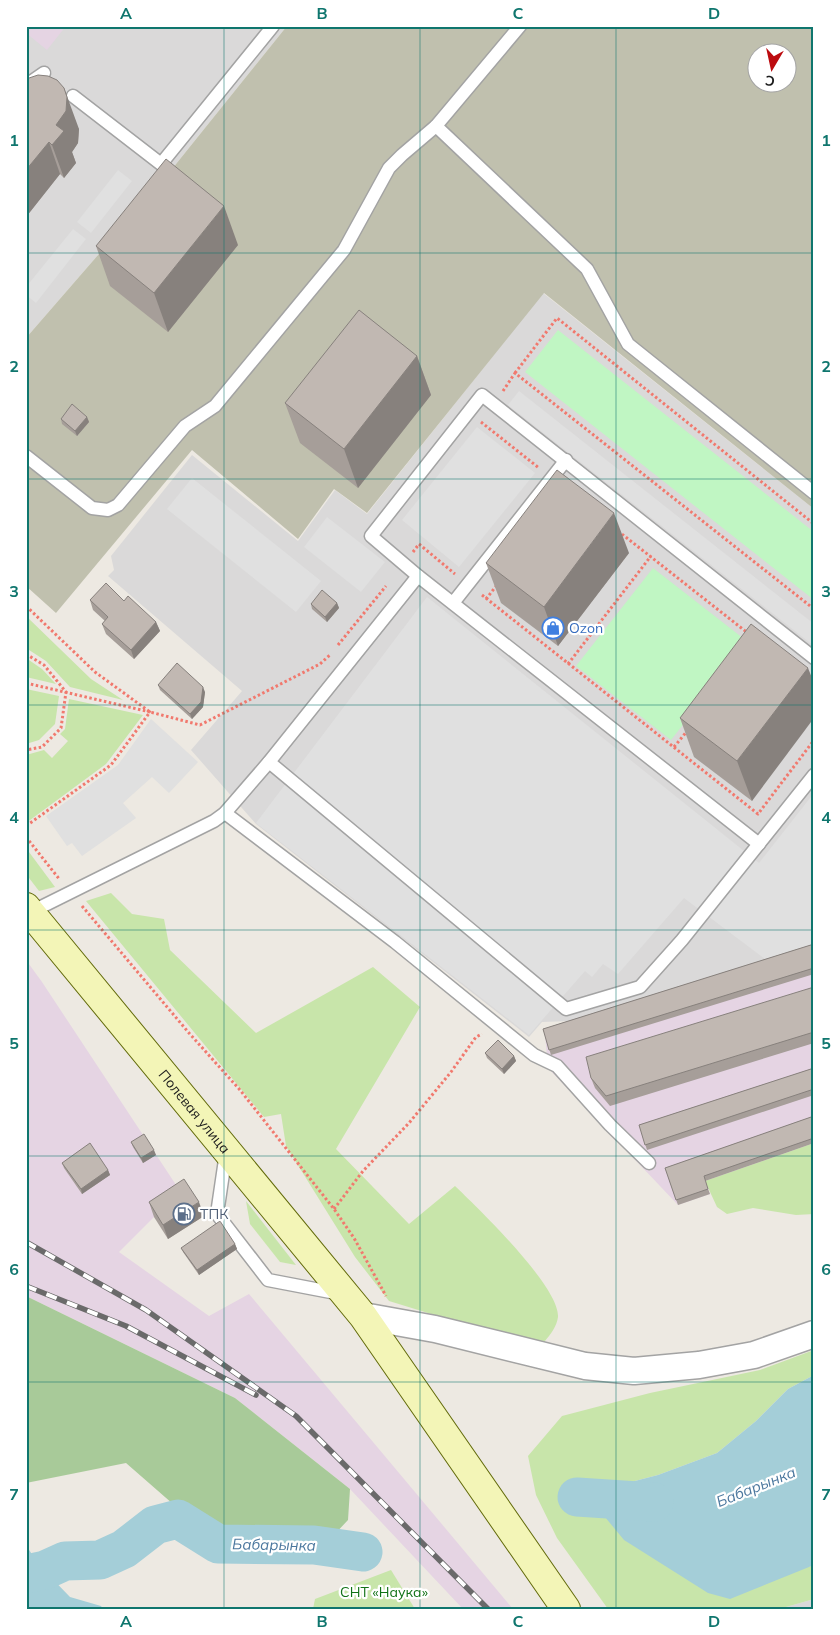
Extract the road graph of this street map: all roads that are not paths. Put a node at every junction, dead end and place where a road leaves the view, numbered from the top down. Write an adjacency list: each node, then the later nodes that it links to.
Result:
1 (273, 26): 5 (lane)
2 (520, 26): 6 (lane)
3 (44, 73): 4 (lane)
4 (26, 87)
5 (74, 96)
6 (436, 126): 7 (lane); 9 (lane)
7 (26, 456)
8 (566, 460): 10 (lane); 11 (lane); 12 (lane)
9 (814, 493)
10 (418, 576): 11 (lane); 13 (lane)
11 (453, 603): 16 (lane)
12 (814, 658)
13 (269, 762): 15 (lane); 16 (lane)
14 (814, 775): 16 (lane)
15 (225, 813): 17 (lane); 19 (lane)
16 (759, 844)
17 (28, 909): 18 (street, Полевая улица)
18 (226, 1150): 20 (street, Полевая улица); 20 (lane)
19 (649, 1163)
20 (346, 1295): 21 (street, Полевая улица)
21 (363, 1316): 22 (street); 23 (street, Полевая улица)
22 (814, 1334)
23 (566, 1609)

